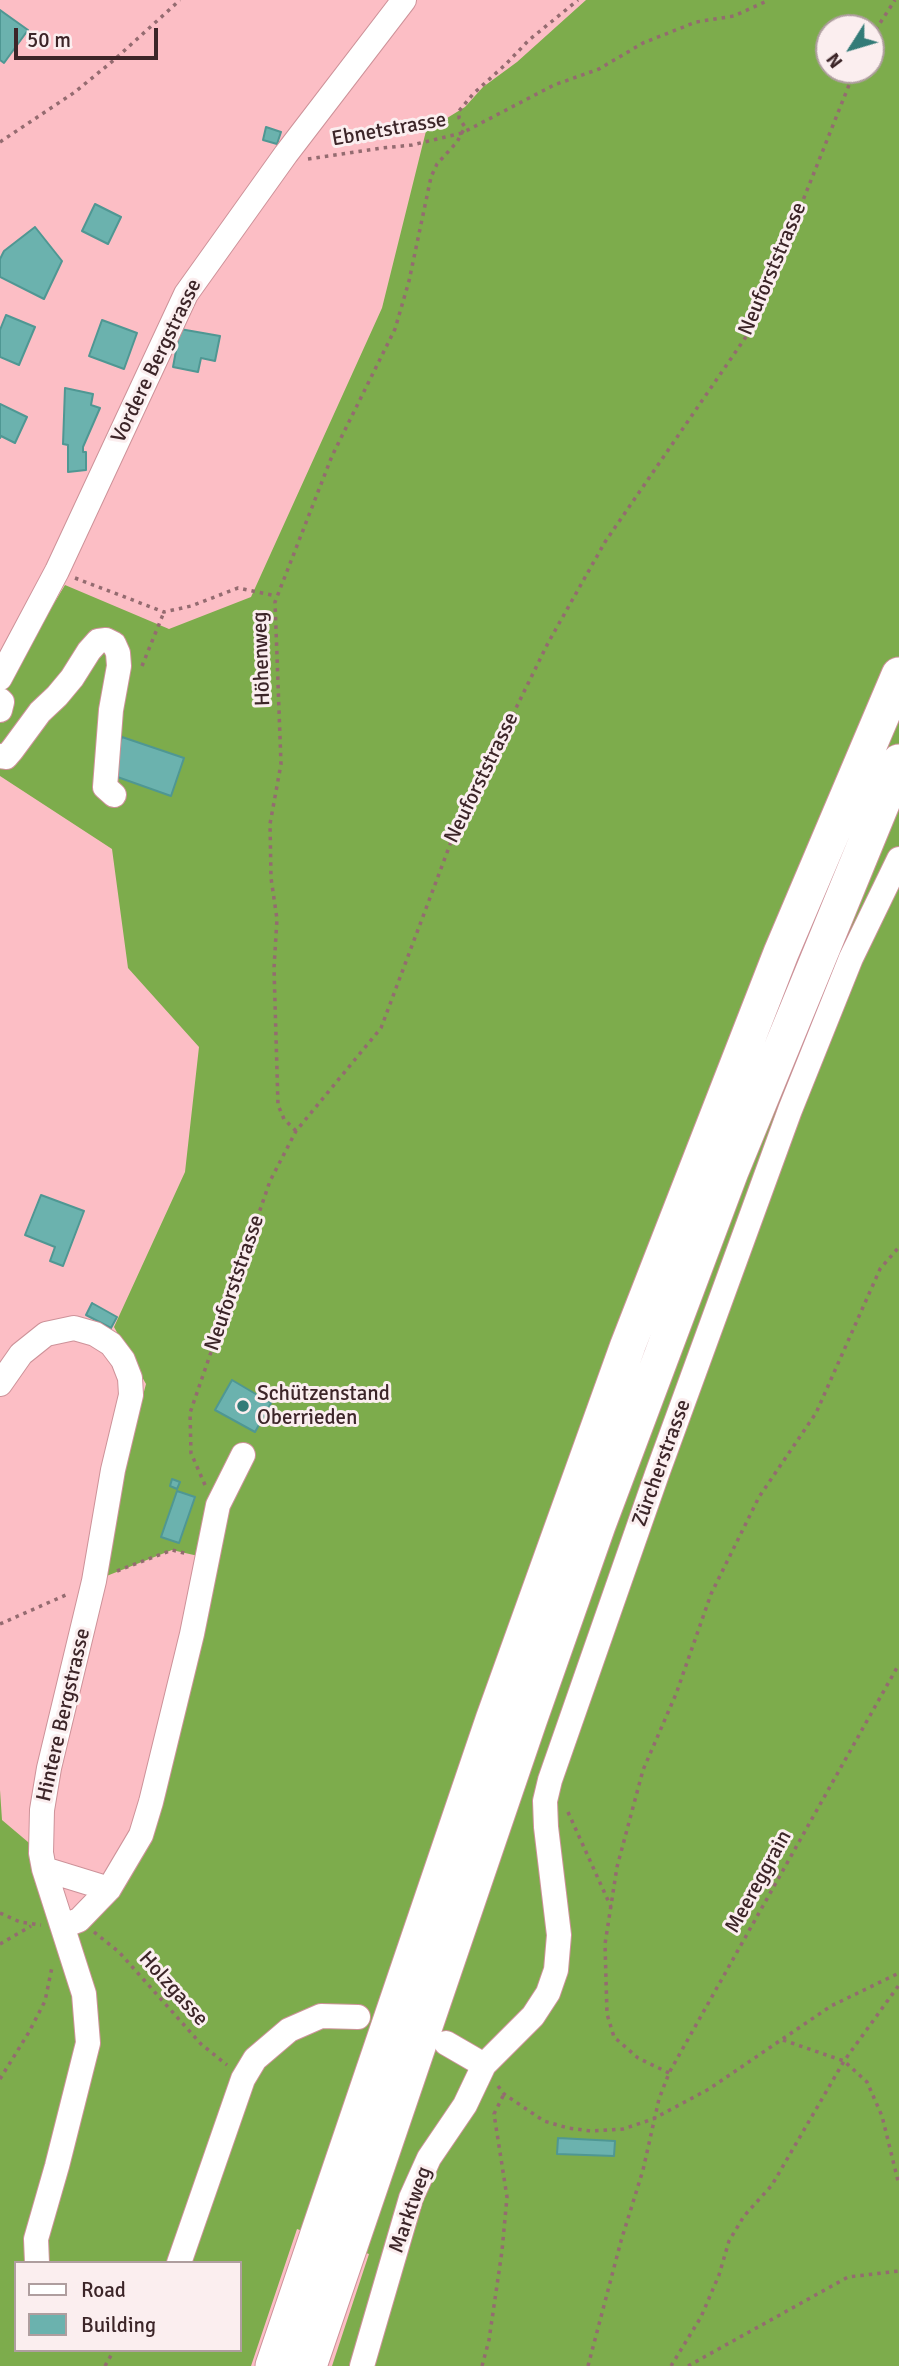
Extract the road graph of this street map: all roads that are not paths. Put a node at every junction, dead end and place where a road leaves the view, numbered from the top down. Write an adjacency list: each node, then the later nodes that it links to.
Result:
1 (404, 0): 3 (street, Vordere Bergstrasse)
2 (899, 675): 20 (highway)
3 (0, 678)
4 (0, 700): 5 (street)
5 (0, 710)
6 (0, 757): 8 (street)
7 (899, 762): 21 (highway)
8 (114, 795)
9 (899, 859): 17 (street, Zürcherstrasse)
10 (0, 1384): 12 (street, Hintere Bergstrasse)
11 (243, 1455): 13 (street)
12 (44, 1870): 13 (street); 14 (street, Hintere Bergstrasse)
13 (109, 1889): 14 (street)
14 (71, 1923): 18 (street, Hintere Bergstrasse)
15 (358, 2017): 19 (street)
16 (446, 2043): 17 (street)
17 (484, 2065): 22 (street, Marktweg)
18 (37, 2261)
19 (180, 2261)
20 (273, 2366)
21 (309, 2366)
22 (362, 2366)

